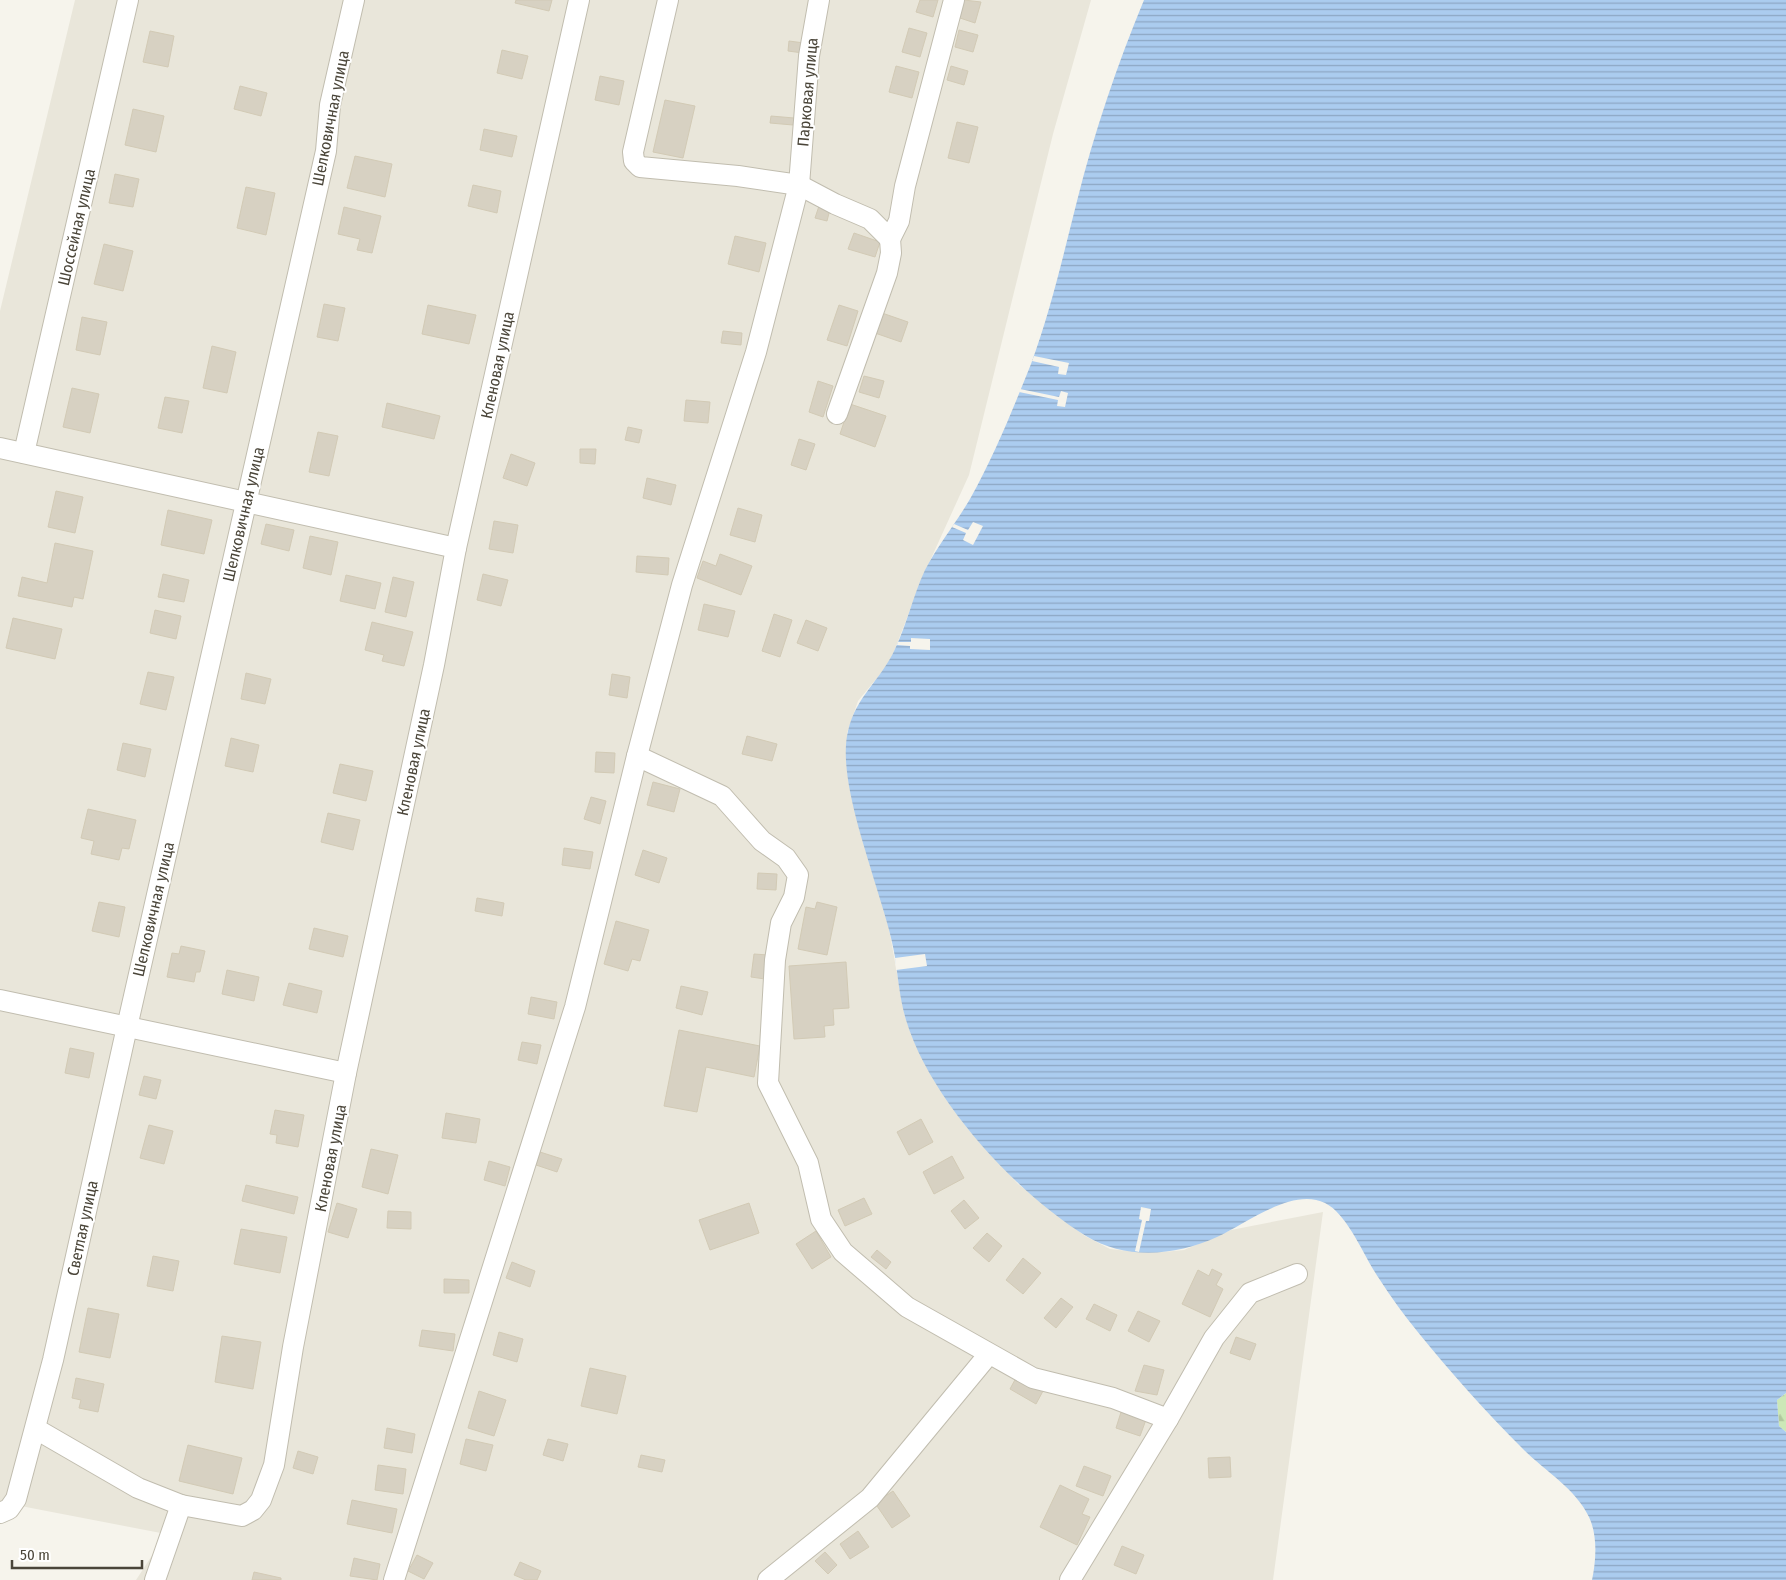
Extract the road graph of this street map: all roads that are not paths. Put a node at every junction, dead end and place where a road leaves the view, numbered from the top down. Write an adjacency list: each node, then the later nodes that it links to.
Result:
1 (128, 0): 11 (street, Шоссейная улица)
2 (354, 0): 12 (street, Шелковичная улица)
3 (579, 0): 13 (street, Кленовая улица)
4 (668, 0): 7 (street)
5 (819, 0): 7 (street, Парковая улица)
6 (954, 0): 8 (street)
7 (799, 185): 8 (street); 14 (street, Парковая улица)
8 (890, 239): 9 (street)
9 (837, 414)
10 (0, 448): 11 (street)
11 (24, 453): 12 (street)
12 (246, 502): 13 (street); 16 (street, Шелковичная улица)
13 (456, 548): 17 (street, Кленовая улица)
14 (637, 756): 19 (street); 25 (street, Парковая улица)
15 (0, 1000): 16 (street)
16 (126, 1026): 17 (street); 21 (street, Светлая улица)
17 (346, 1073): 22 (street, Кленовая улица)
18 (1297, 1274): 20 (street)
19 (989, 1354): 20 (street); 26 (street)
20 (1168, 1419): 27 (street)
21 (36, 1429): 22 (street); 23 (street, Светлая улица)
22 (182, 1505): 24 (street)
23 (0, 1513)
24 (155, 1580)
25 (394, 1580)
26 (768, 1580)
27 (1070, 1580)

